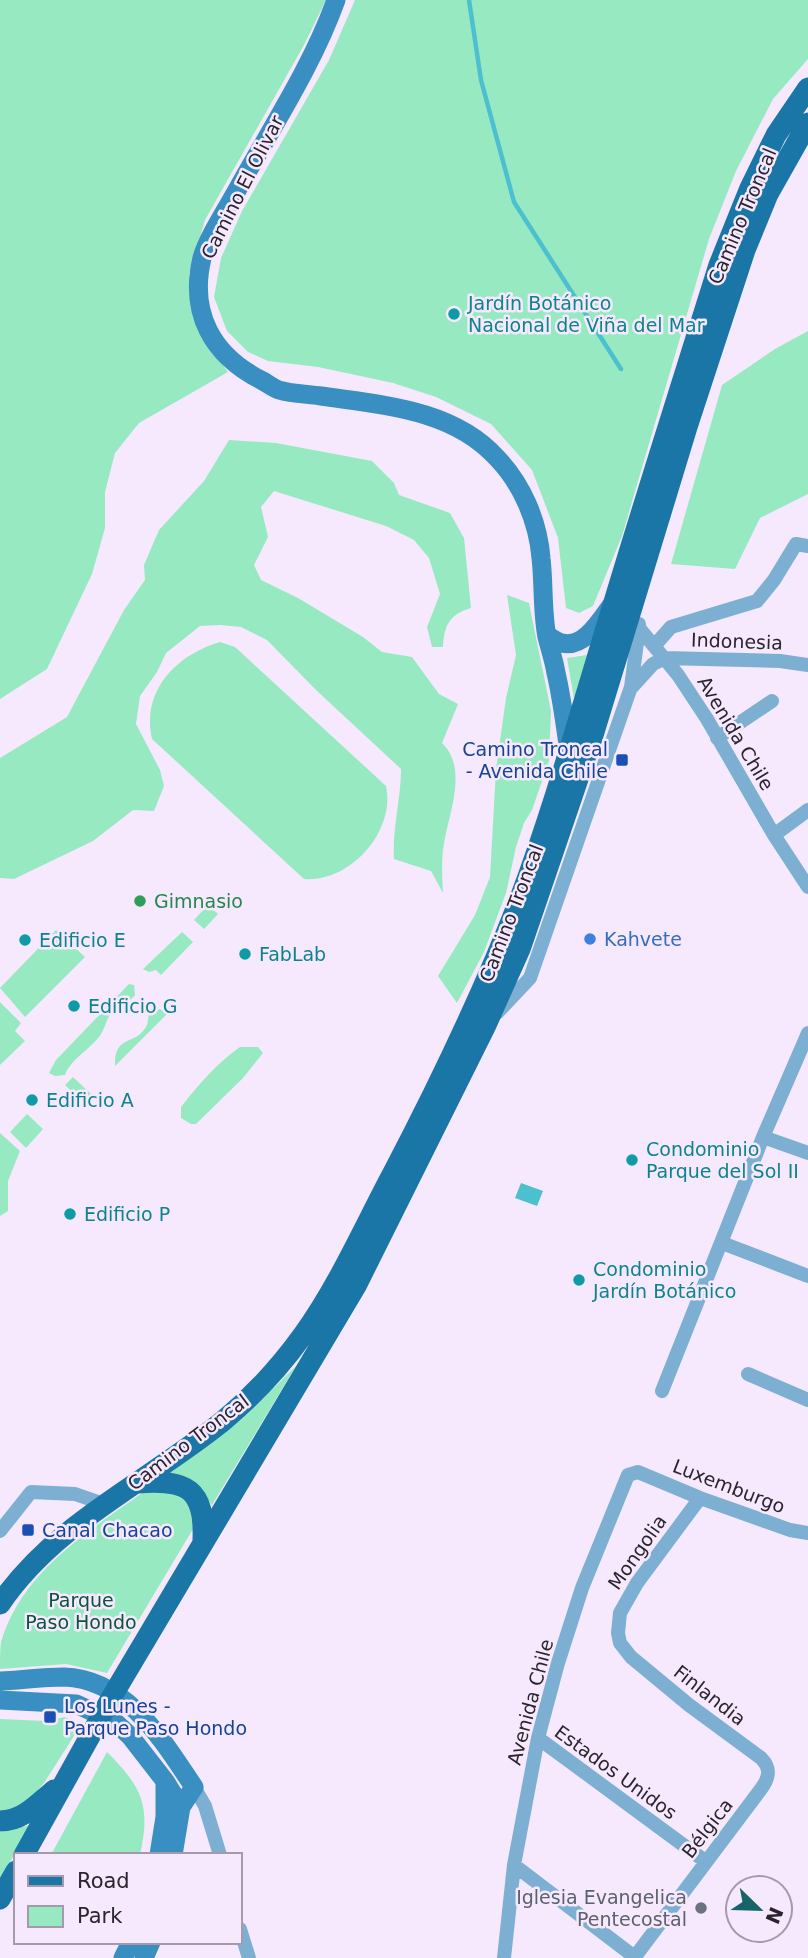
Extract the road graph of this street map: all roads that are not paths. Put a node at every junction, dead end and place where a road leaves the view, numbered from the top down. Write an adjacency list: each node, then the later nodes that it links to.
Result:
1 (336, 0): 7 (main road, Camino El Olivar)
2 (808, 88): 5 (main road, Camino Troncal)
3 (808, 122): 5 (main road, Camino Troncal)
4 (808, 546): 8 (street)
5 (624, 601): 6 (street); 7 (main road); 14 (main road, Camino Troncal); 18 (main road, Camino Troncal)
6 (639, 628): 8 (street, Avenida Chile); 11 (street, Camino Troncal)
7 (547, 635): 14 (main road, Camino El Olivar)
8 (655, 645): 9 (street, Avenida Chile)
9 (664, 657): 10 (street, Indonesia); 11 (street, Camino Troncal); 13 (street, Avenida Chile)
10 (808, 665)
11 (631, 687): 18 (street, Camino Troncal)
12 (772, 701): 13 (street)
13 (717, 738): 16 (street, Avenida Chile)
14 (569, 752): 28 (main road, Camino Troncal)
15 (808, 810): 16 (street)
16 (774, 835): 17 (street, Avenida Chile)
17 (808, 887)
18 (486, 1026): 33 (main road, Camino Troncal)
19 (808, 1033): 20 (street)
20 (763, 1137): 21 (street); 22 (street)
21 (808, 1153)
22 (722, 1242): 23 (street); 25 (street)
23 (808, 1276)
24 (748, 1374): 26 (street)
25 (662, 1391)
26 (808, 1400)
27 (638, 1472): 29 (street, Luxemburgo); 40 (street, Avenida Chile)
28 (135, 1483): 30 (main road, Camino Troncal); 33 (main road)
29 (700, 1498): 32 (street, Luxemburgo); 35 (street, Mongolia)
30 (104, 1504): 31 (street); 34 (main road, Camino Troncal)
31 (0, 1531)
32 (808, 1533)
33 (203, 1542): 37 (main road, Camino Troncal)
34 (0, 1601)
35 (618, 1633): 45 (street, Finlandia)
36 (0, 1681): 37 (main road)
37 (114, 1693): 39 (main road, Camino Troncal); 41 (main road)
38 (0, 1700): 39 (main road)
39 (101, 1715): 42 (main road, Camino Troncal); 43 (main road)
40 (538, 1738): 53 (street, Estados Unidos); 54 (street, Avenida Chile)
41 (175, 1758): 43 (main road); 44 (main road)
42 (66, 1780): 47 (main road); 49 (main road, Camino Troncal)
43 (165, 1782): 46 (main road); 50 (main road)
44 (194, 1787): 46 (main road); 48 (street)
45 (761, 1789): 53 (street, Bélgica)
46 (181, 1807): 48 (street); 51 (main road)
47 (0, 1821)
48 (211, 1823): 52 (street)
49 (25, 1853)
50 (159, 1853)
51 (173, 1853)
52 (219, 1853)
53 (705, 1861): 58 (street, Bélgica)
54 (514, 1865): 58 (street); 60 (street, Avenida Chile)
55 (14, 1874): 56 (main road)
56 (0, 1899)
57 (242, 1935): 59 (street)
58 (635, 1957)
59 (249, 1958)
60 (505, 1958)

